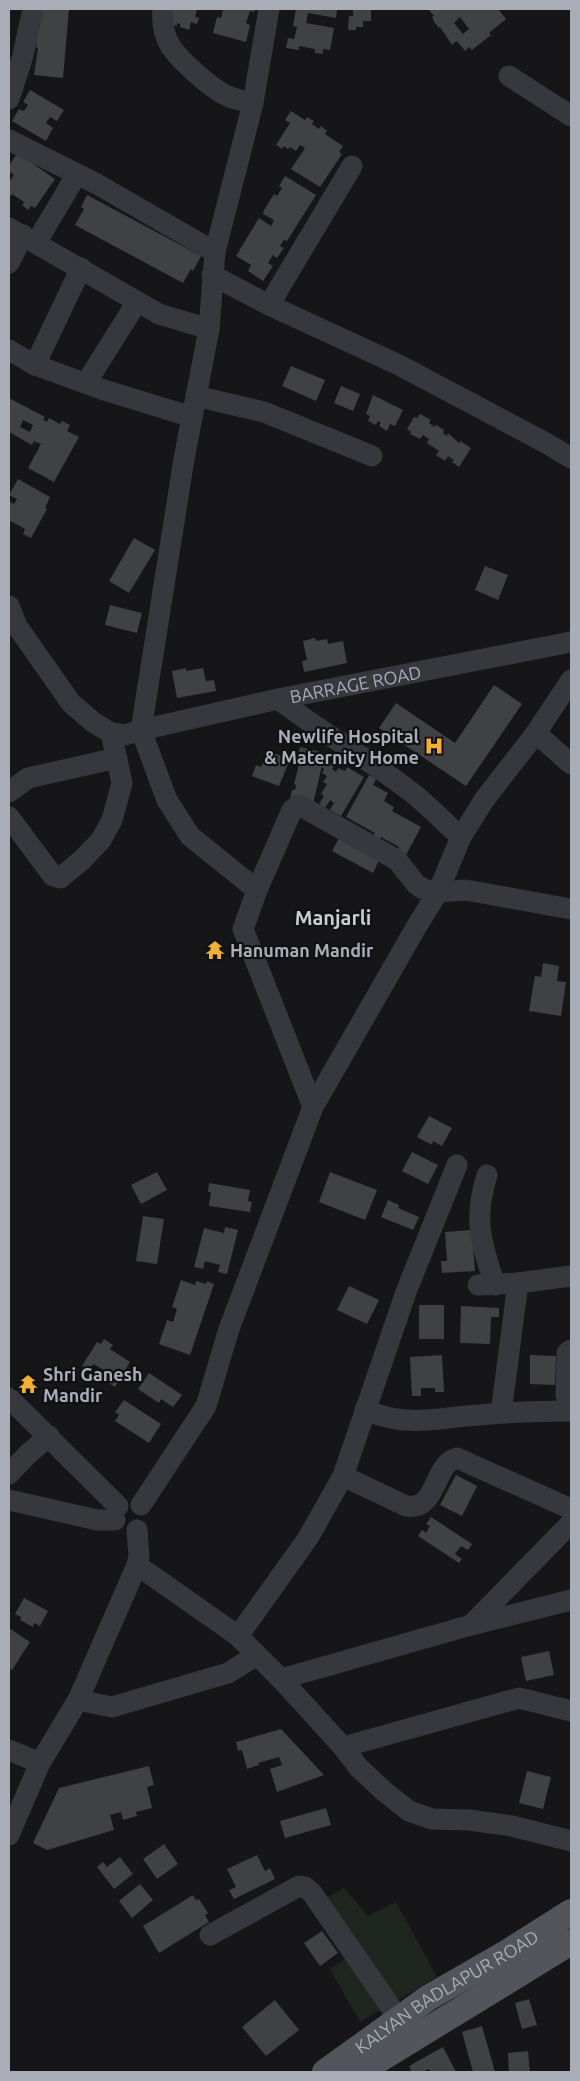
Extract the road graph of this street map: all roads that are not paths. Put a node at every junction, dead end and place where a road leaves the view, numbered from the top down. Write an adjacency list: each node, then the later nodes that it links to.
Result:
1 (33, 9): 4 (street)
2 (163, 9): 7 (street)
3 (268, 9): 7 (street)
4 (16, 55): 6 (street)
5 (510, 76): 8 (street)
6 (9, 100)
7 (253, 103): 13 (street)
8 (571, 116)
9 (9, 140): 11 (street)
10 (352, 166): 18 (street)
11 (77, 174): 12 (street); 13 (street)
12 (23, 235): 14 (street); 15 (street)
13 (215, 252): 16 (street)
14 (9, 263)
15 (81, 268): 17 (street); 21 (street)
16 (212, 275): 18 (street); 19 (street)
17 (137, 302): 19 (street); 22 (street)
18 (269, 305): 26 (street)
19 (209, 329): 23 (street)
20 (9, 350): 21 (street)
21 (35, 365): 22 (street)
22 (86, 383): 24 (street)
23 (196, 396): 24 (street); 25 (street)
24 (192, 417): 31 (street)
25 (372, 456)
26 (571, 458)
27 (9, 606): 33 (street)
28 (571, 642): 30 (street, BARRAGE ROAD)
29 (571, 680): 32 (street)
30 (278, 699): 31 (street, BARRAGE ROAD); 38 (street)
31 (141, 730): 33 (street, BARRAGE ROAD); 39 (street)
32 (536, 732): 35 (street); 38 (street)
33 (111, 733): 34 (street)
34 (116, 758): 36 (street); 37 (street)
35 (571, 764)
36 (9, 792)
37 (9, 817)
38 (461, 837): 40 (street)
39 (257, 890): 40 (street); 42 (street)
40 (438, 892): 41 (street); 42 (street)
41 (571, 909)
42 (313, 1108): 56 (street)
43 (457, 1165): 50 (street)
44 (487, 1175): 46 (street)
45 (571, 1276): 46 (street)
46 (518, 1283): 51 (street)
47 (571, 1350): 49 (street)
48 (9, 1398): 52 (street)
49 (569, 1404): 51 (street)
50 (365, 1410): 51 (street); 54 (street)
51 (501, 1413)
52 (49, 1436): 53 (street); 58 (street)
53 (9, 1474)
54 (343, 1476): 57 (street); 64 (street)
55 (9, 1500): 58 (street)
56 (141, 1506): 58 (street); 60 (street)
57 (571, 1509)
58 (117, 1513): 60 (street)
59 (571, 1523): 63 (street)
60 (137, 1530): 61 (street)
61 (137, 1565): 64 (street); 67 (street)
62 (571, 1600): 63 (street)
63 (471, 1625): 66 (street)
64 (238, 1636): 65 (street)
65 (257, 1655): 66 (street); 67 (street)
66 (281, 1679): 69 (street)
67 (78, 1700): 71 (street)
68 (571, 1711): 69 (street)
69 (343, 1747): 73 (street)
70 (9, 1750): 71 (street)
71 (40, 1764): 72 (street)
72 (9, 1835)
73 (571, 1841)
74 (571, 1912): 77 (main road, KALYAN BADLAPUR ROAD)
75 (210, 1936): 77 (street)
76 (571, 1942): 79 (main road)
77 (399, 2018): 78 (main road, KALYAN BADLAPUR ROAD)
78 (325, 2072)
79 (359, 2072)

